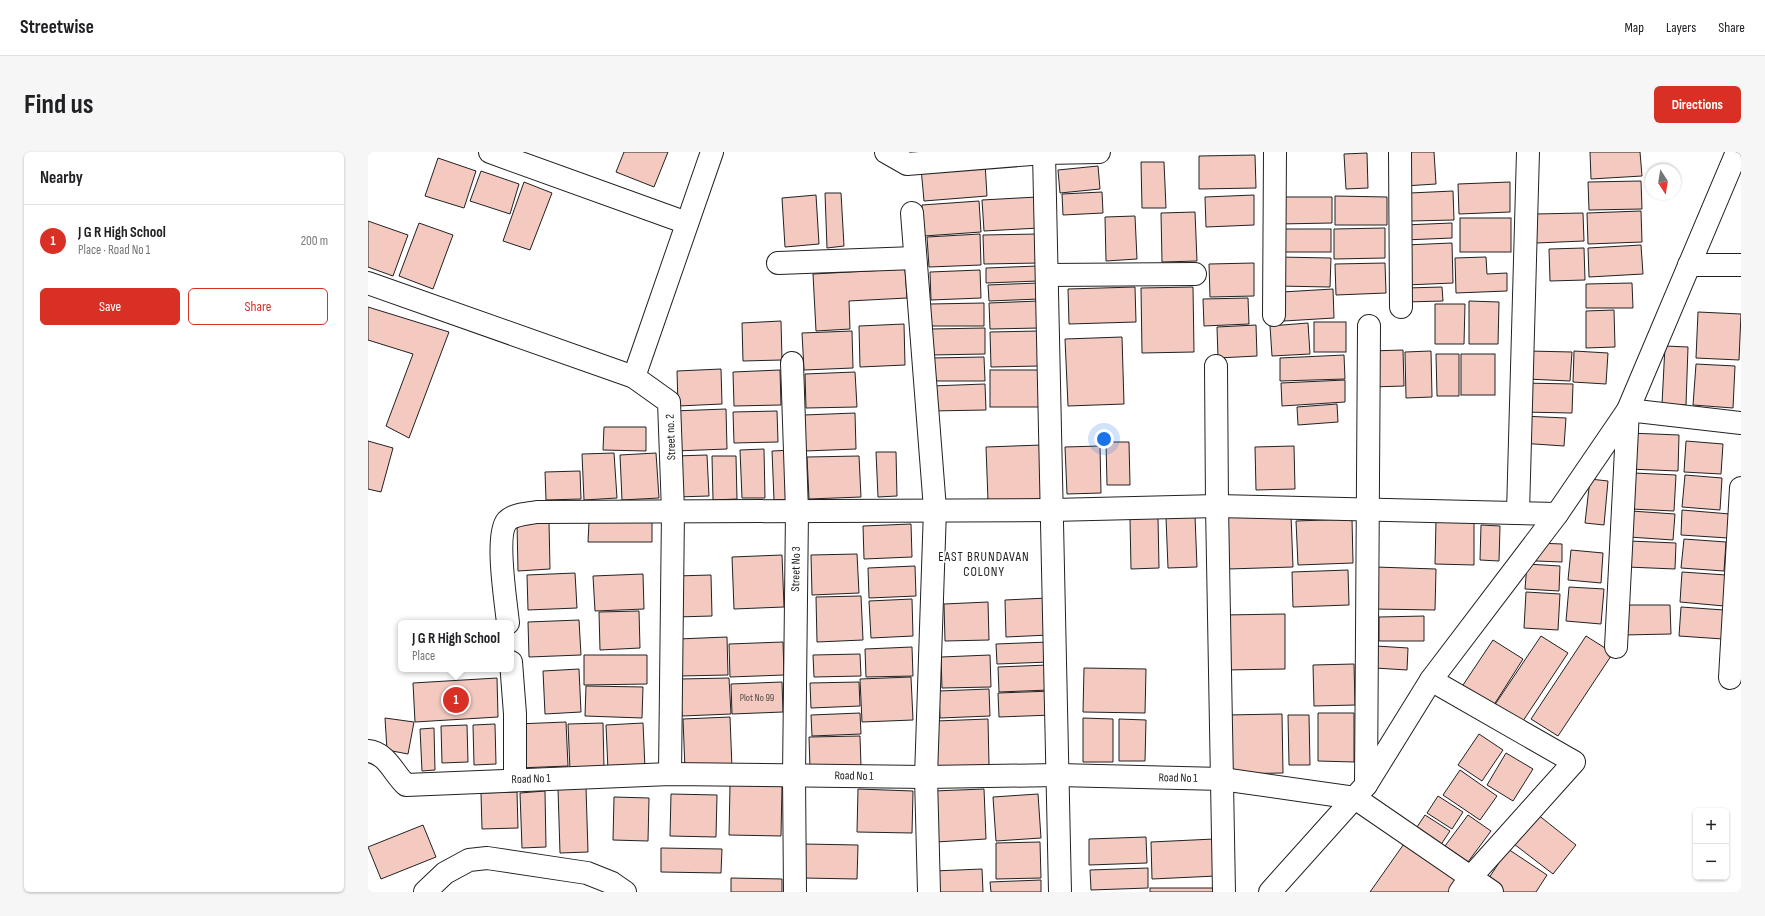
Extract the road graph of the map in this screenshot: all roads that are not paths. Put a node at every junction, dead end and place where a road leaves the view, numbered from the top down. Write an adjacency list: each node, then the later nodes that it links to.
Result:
1 (490, 152): 11 (street)
2 (712, 152): 11 (street)
3 (886, 152): 9 (street)
4 (1100, 152): 9 (street)
5 (1274, 152): 20 (street)
6 (1400, 152): 19 (street)
7 (1528, 152): 34 (street)
8 (1737, 152): 14 (street)
9 (1044, 153): 17 (street)
10 (912, 213): 12 (street)
11 (687, 223): 24 (street)
12 (915, 258): 13 (street); 29 (street)
13 (778, 263)
14 (1689, 265): 15 (street); 25 (street)
15 (1741, 265)
16 (1195, 274): 17 (street)
17 (1047, 275): 31 (street)
18 (368, 283): 24 (street, Street no. 2)
19 (1401, 307)
20 (1274, 315)
21 (1369, 326): 30 (street)
22 (792, 362): 33 (street, Street No 3)
23 (1216, 366): 28 (street)
24 (634, 377): 32 (street, Street no. 2)
25 (1628, 410): 26 (street); 35 (street); 37 (street)
26 (1741, 423)
27 (1741, 488): 39 (street)
28 (1217, 506): 30 (street); 31 (street); 46 (street)
29 (935, 509): 31 (street); 33 (street); 45 (street)
30 (1367, 509): 34 (street); 48 (street)
31 (1052, 510): 43 (street)
32 (673, 511): 33 (street); 36 (street); 42 (street, Street no. 2)
33 (797, 511): 44 (street, Street No 3)
34 (1518, 512): 35 (street)
35 (1557, 514): 40 (street)
36 (508, 620)
37 (1616, 647)
38 (512, 672): 47 (street)
39 (1730, 678)
40 (1431, 680): 48 (street); 49 (street)
41 (368, 751): 47 (street, Road No 1)
42 (670, 774): 44 (street, Road No 1); 47 (street, Road No 1)
43 (1058, 775): 45 (street, Road No 1); 46 (street, Road No 1); 54 (street)
44 (794, 776): 45 (street, Road No 1); 52 (street, Street No 3)
45 (926, 777): 53 (street)
46 (1222, 779): 48 (street, Road No 1); 55 (street)
47 (515, 780)
48 (1360, 792): 49 (street); 56 (street)
49 (1465, 885): 57 (street)
50 (425, 892): 51 (street)
51 (625, 892)
52 (795, 892)
53 (929, 892)
54 (1060, 892)
55 (1224, 892)
56 (1270, 892)
57 (1492, 892)

